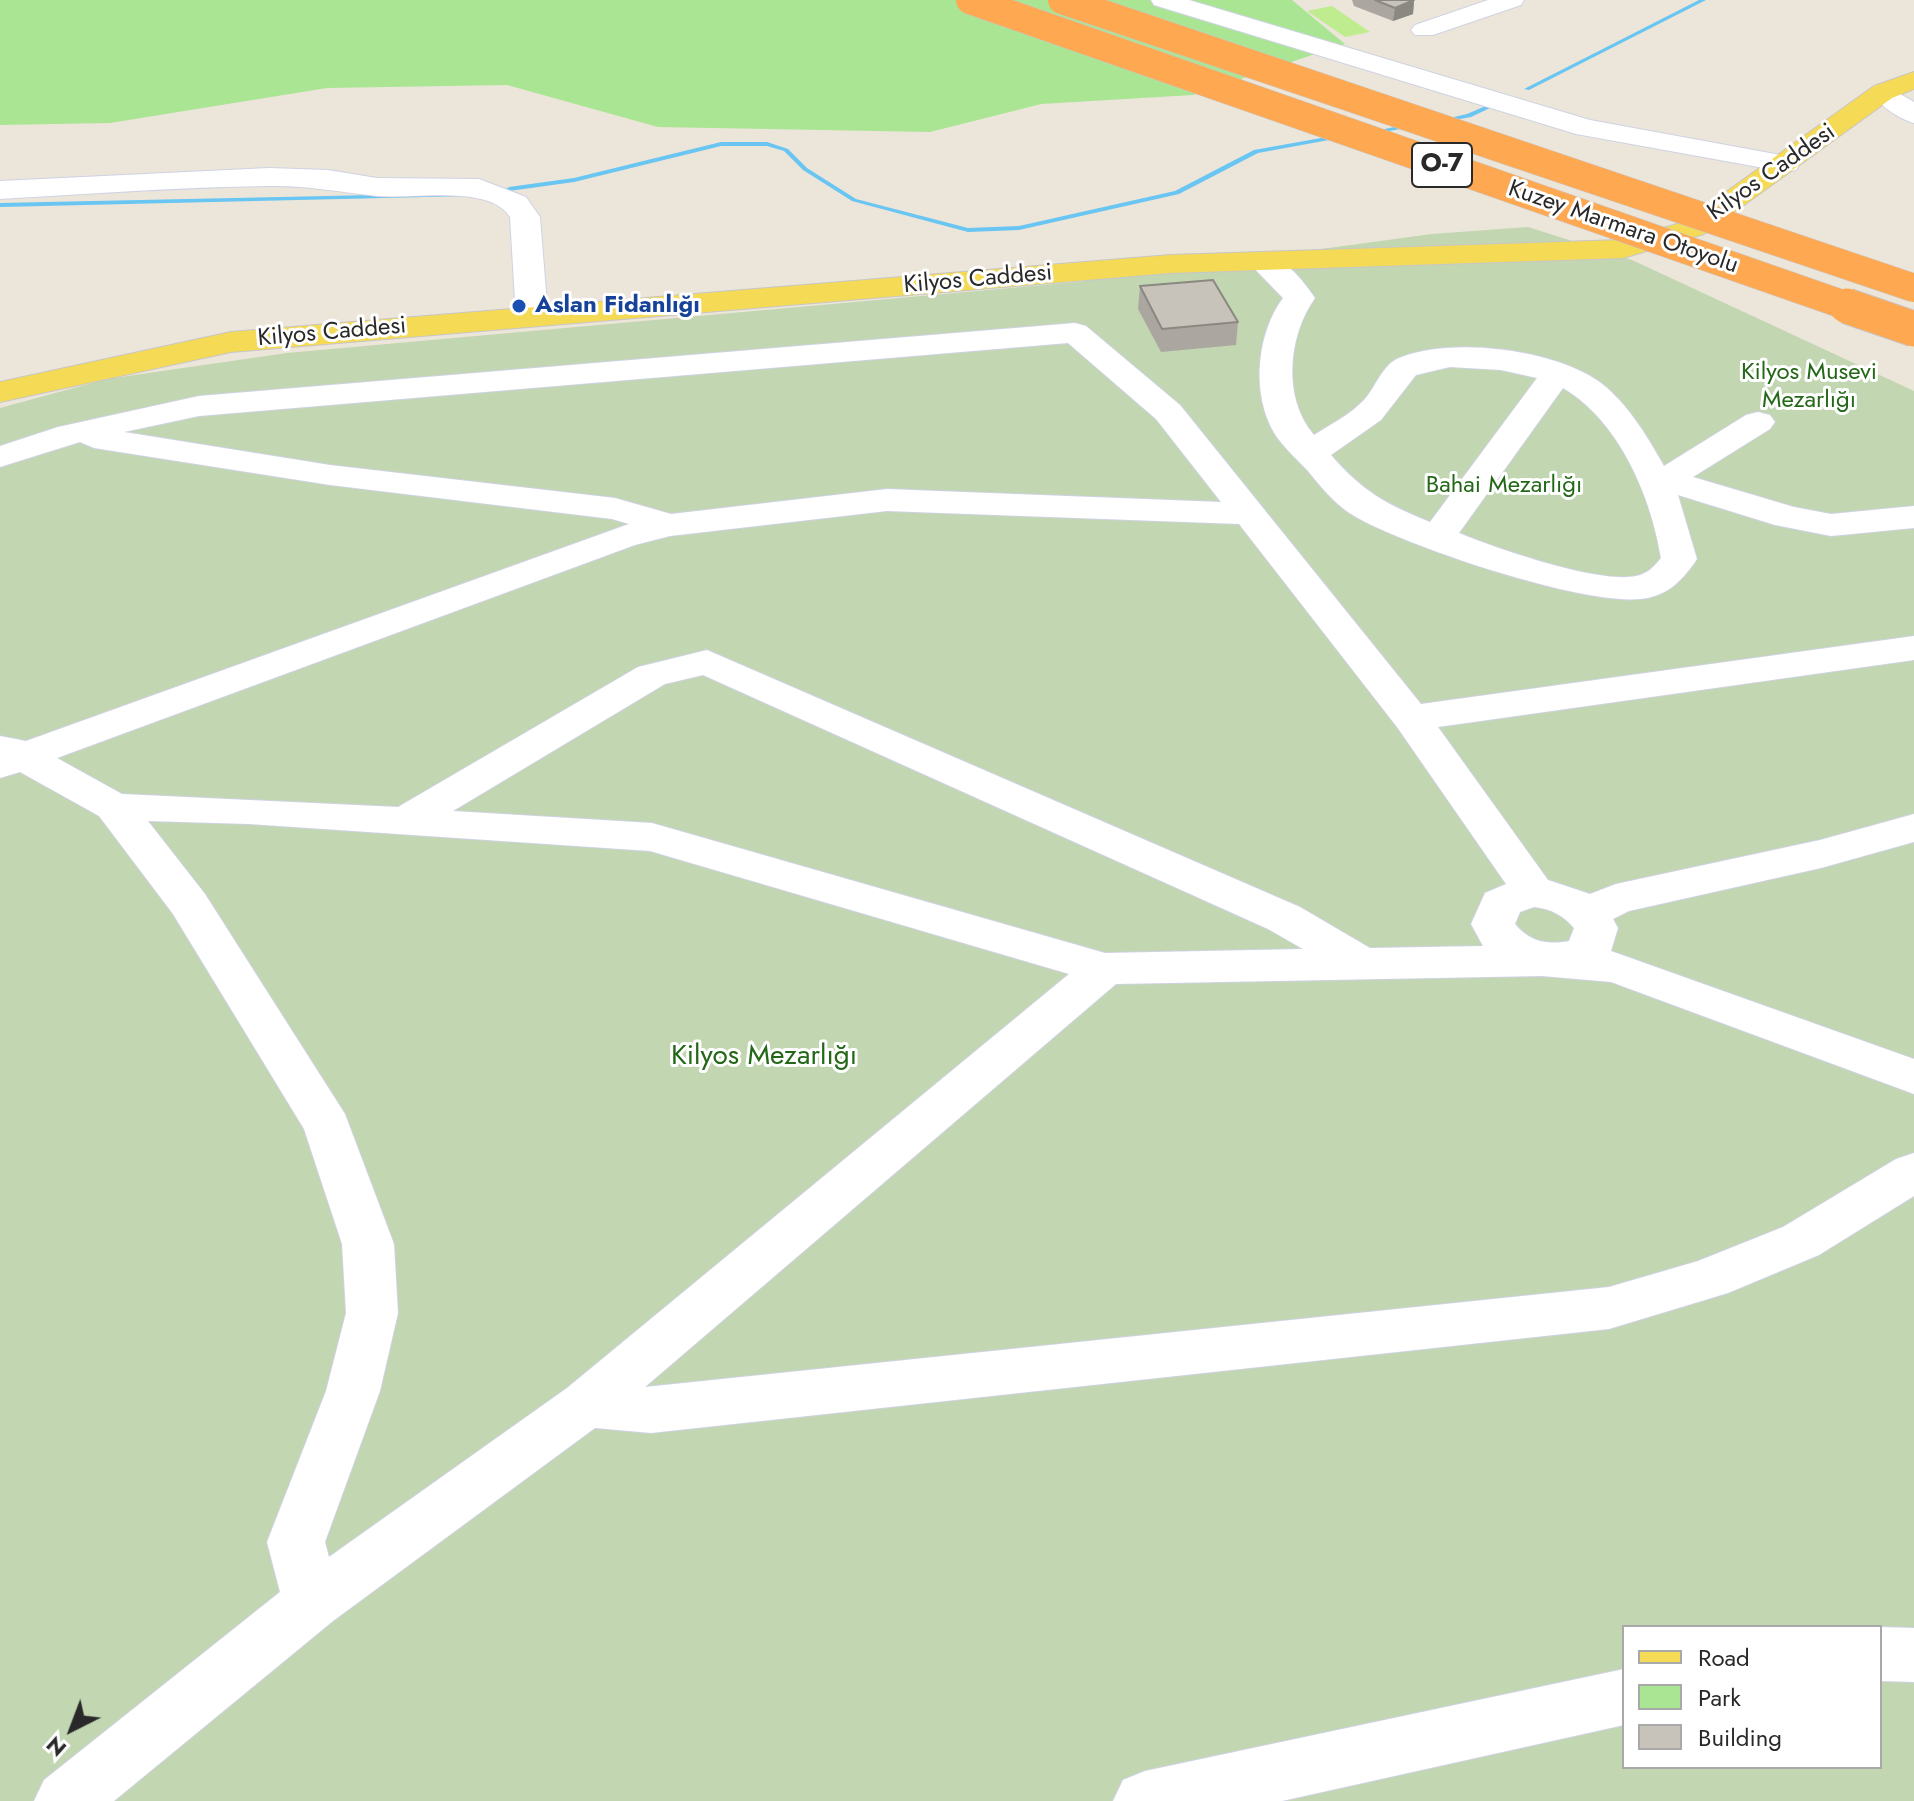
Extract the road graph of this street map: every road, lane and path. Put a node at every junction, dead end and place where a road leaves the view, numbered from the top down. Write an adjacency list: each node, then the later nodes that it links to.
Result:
1 (970, 0): 14 (highway, Kuzey Marmara Otoyolu / O-7, bridge)
2 (1062, 0): 12 (highway, Kuzey Marmara Otoyolu / O-7, bridge)
3 (1163, 0): 9 (street)
4 (1512, 0): 5 (street)
5 (1424, 30)
6 (1914, 80): 7 (main road, Kilyos Caddesi)
7 (1883, 92): 8 (street); 9 (main road, Kilyos Caddesi)
8 (1914, 115)
9 (1786, 164): 11 (main road, Kilyos Caddesi)
10 (0, 190): 13 (street)
11 (1262, 261): 13 (main road, Kilyos Caddesi); 19 (street)
12 (1914, 288)
13 (532, 317): 16 (main road, Kilyos Caddesi)
14 (1914, 329)
15 (1556, 374): 19 (street); 21 (street); 25 (street)
16 (0, 392)
17 (1758, 422): 21 (street)
18 (70, 434): 20 (street); 22 (street); 24 (street)
19 (1322, 448): 25 (street)
20 (0, 457)
21 (1661, 482): 23 (street); 25 (street)
22 (1247, 514): 24 (street); 27 (street)
23 (1914, 517)
24 (669, 525): 28 (street)
25 (1437, 538)
26 (1914, 648): 27 (street)
27 (1411, 718): 32 (street)
28 (8, 755): 29 (street)
29 (114, 807): 30 (street); 40 (street)
30 (405, 821): 35 (street); 36 (street)
31 (1914, 828): 33 (street)
32 (1534, 892): 33 (street); 34 (street)
33 (1588, 914): 34 (street)
34 (1542, 960): 35 (street); 37 (street)
35 (1365, 965): 36 (street)
36 (1105, 969): 39 (street)
37 (1914, 1077)
38 (1914, 1172): 39 (street)
39 (586, 1404): 40 (street)
40 (312, 1602): 44 (street)
41 (1882, 1654): 42 (street)
42 (1914, 1655)
43 (1622, 1697): 45 (street)
44 (66, 1801)
45 (1145, 1801)

